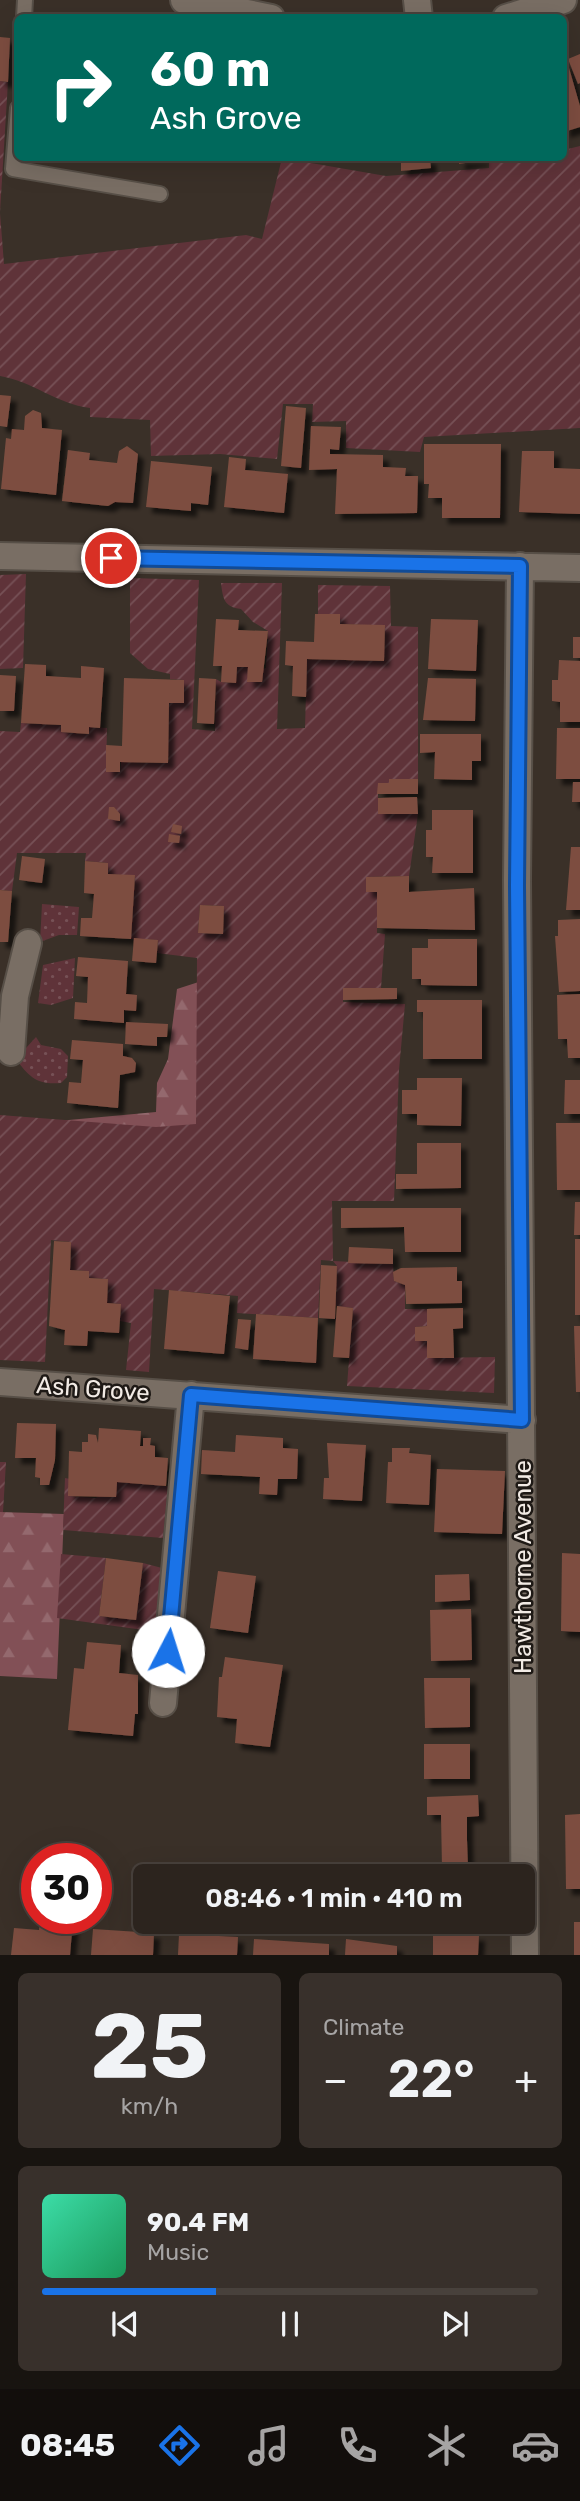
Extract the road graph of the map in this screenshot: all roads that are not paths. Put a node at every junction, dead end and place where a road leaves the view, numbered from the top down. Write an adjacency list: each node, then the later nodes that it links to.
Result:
1 (184, 0): 3 (street)
2 (563, 0): 4 (street)
3 (252, 14)
4 (519, 14)
5 (14, 157): 6 (lane)
6 (160, 194)
7 (0, 556): 8 (street)
8 (520, 566): 9 (street); 15 (street, Hawthorne Avenue)
9 (580, 568)
10 (28, 943): 11 (street)
11 (8, 996): 12 (street)
12 (11, 1052)
13 (0, 1382): 14 (street, Ash Grove)
14 (191, 1395): 15 (street, Ash Grove); 16 (street)
15 (522, 1420): 17 (street, Hawthorne Avenue)
16 (163, 1703)
17 (525, 1955)

